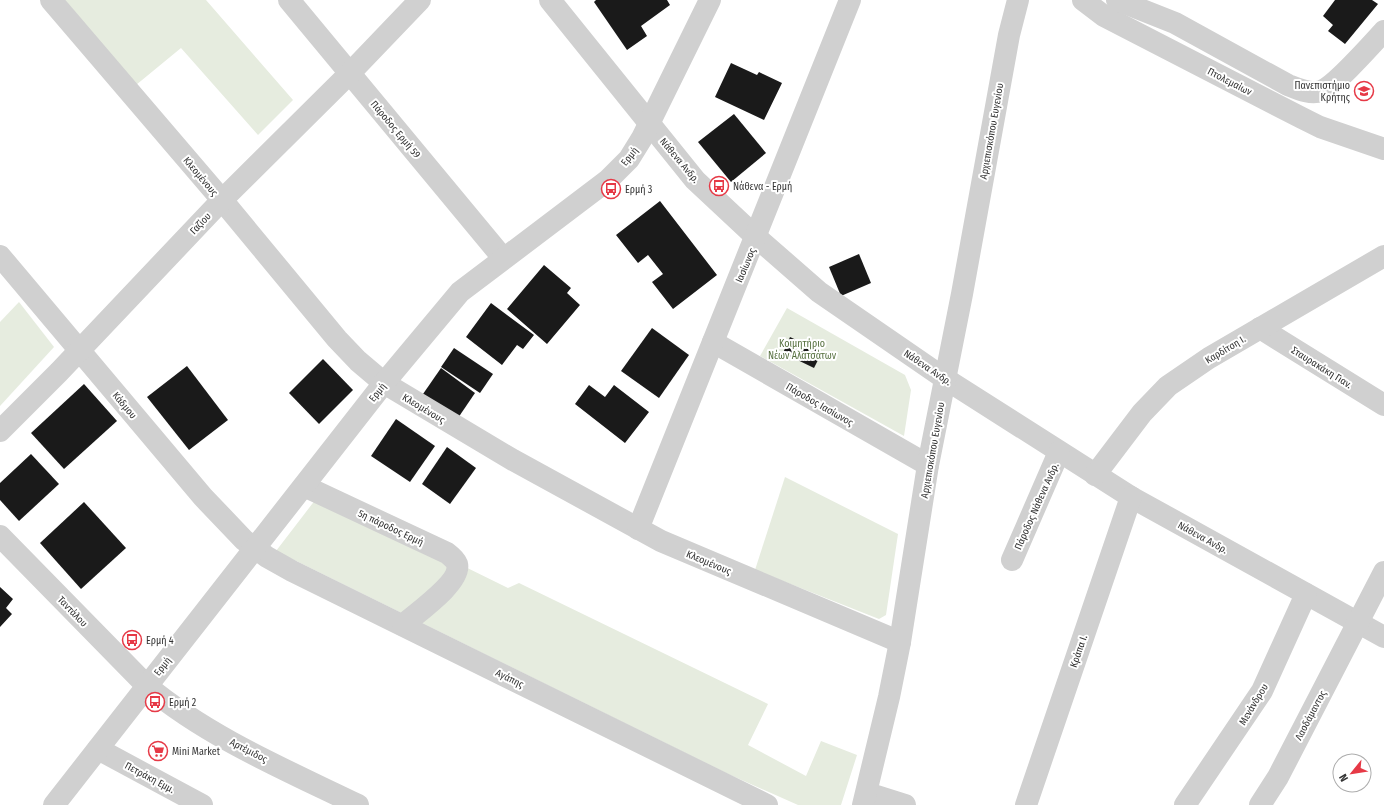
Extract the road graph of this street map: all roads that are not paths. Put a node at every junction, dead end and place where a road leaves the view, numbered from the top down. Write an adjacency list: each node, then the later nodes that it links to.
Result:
1 (51, 0): 16 (street, Κλεομένους)
2 (289, 0): 11 (street, Πάροδος Ερμή 59)
3 (420, 0): 11 (street, Γαζίου)
4 (550, 0): 14 (street, Νάθενα Ανδρ.)
5 (710, 0): 14 (street, Ερμή)
6 (850, 0): 17 (street, Ιασίωνος)
7 (1018, 0): 24 (street, Αρχιεπισκόπου Ευγενίου)
8 (1082, 0): 13 (street, Πτολεμαίων)
9 (1117, 0): 12 (street)
10 (1384, 31): 12 (street)
11 (350, 73): 16 (street, Γαζίου); 20 (street, Πάροδος Ερμή 59)
12 (1309, 91): 13 (street)
13 (1302, 118): 15 (street, Πτολεμαίων)
14 (650, 123): 17 (street, Νάθενα Ανδρ.); 20 (street, Ερμή)
15 (1384, 149)
16 (222, 200): 23 (street, Γαζίου); 25 (street, Κλεομένους)
17 (756, 238): 22 (street, Ιασίωνος); 24 (street, Νάθενα Ανδρ.)
18 (0, 256): 23 (street, Κάδμου)
19 (1384, 256): 21 (street, Καρδίτση Ι.)
20 (503, 258): 25 (street, Ερμή)
21 (1260, 328): 26 (street, Σταυρακάκη Γιαν.); 30 (street, Καρδίτση Ι.)
22 (713, 342): 29 (street, Πάροδος Ιασίωνος); 33 (street, Ιασίωνος)
23 (79, 351): 27 (street, Γαζίου); 35 (street, Κάδμου)
24 (944, 378): 28 (street, Νάθενα Ανδρ.); 29 (street, Αρχιεπισκόπου Ευγενίου)
25 (384, 383): 31 (street, Ερμή); 33 (street, Κλεομένους)
26 (1384, 405)
27 (0, 431)
28 (1059, 452): 30 (street, Νάθενα Ανδρ.); 36 (street, Πάροδος Νάθενα Ανδρ.)
29 (928, 466): 42 (street, Αρχιεπισκόπου Ευγενίου)
30 (1095, 475): 32 (street, Νάθενα Ανδρ.)
31 (304, 486): 35 (street, Ερμή); 40 (street, 5η πάροδος Ερμή)
32 (1131, 497): 38 (street, Νάθενα Ανδρ.); 51 (street, Κράπα Ι.)
33 (638, 529): 42 (street, Κλεομένους)
34 (0, 536): 43 (street, Ταντάλου)
35 (254, 548): 40 (street, Αγάπης); 43 (street, Ερμή)
36 (1012, 560)
37 (1384, 572): 39 (street)
38 (1306, 594): 39 (street, Νάθενα Ανδρ.); 52 (street, Μενάνδρου)
39 (1358, 623): 41 (street, Νάθενα Ανδρ.); 53 (street, Λαοδάμαντος)
40 (403, 625): 49 (street, Αγάπης)
41 (1384, 637)
42 (900, 642): 45 (street, Αρχιεπισκόπου Ευγενίου)
43 (147, 686): 44 (street, Ερμή); 48 (street, Αρτέμιδος)
44 (98, 749): 46 (street, Ερμή); 47 (street, Πετράκη Εμμ.)
45 (865, 799): 50 (street)
46 (54, 805)
47 (202, 805)
48 (358, 805)
49 (767, 805)
50 (905, 805)
51 (1026, 805)
52 (1186, 805)
53 (1260, 805)

